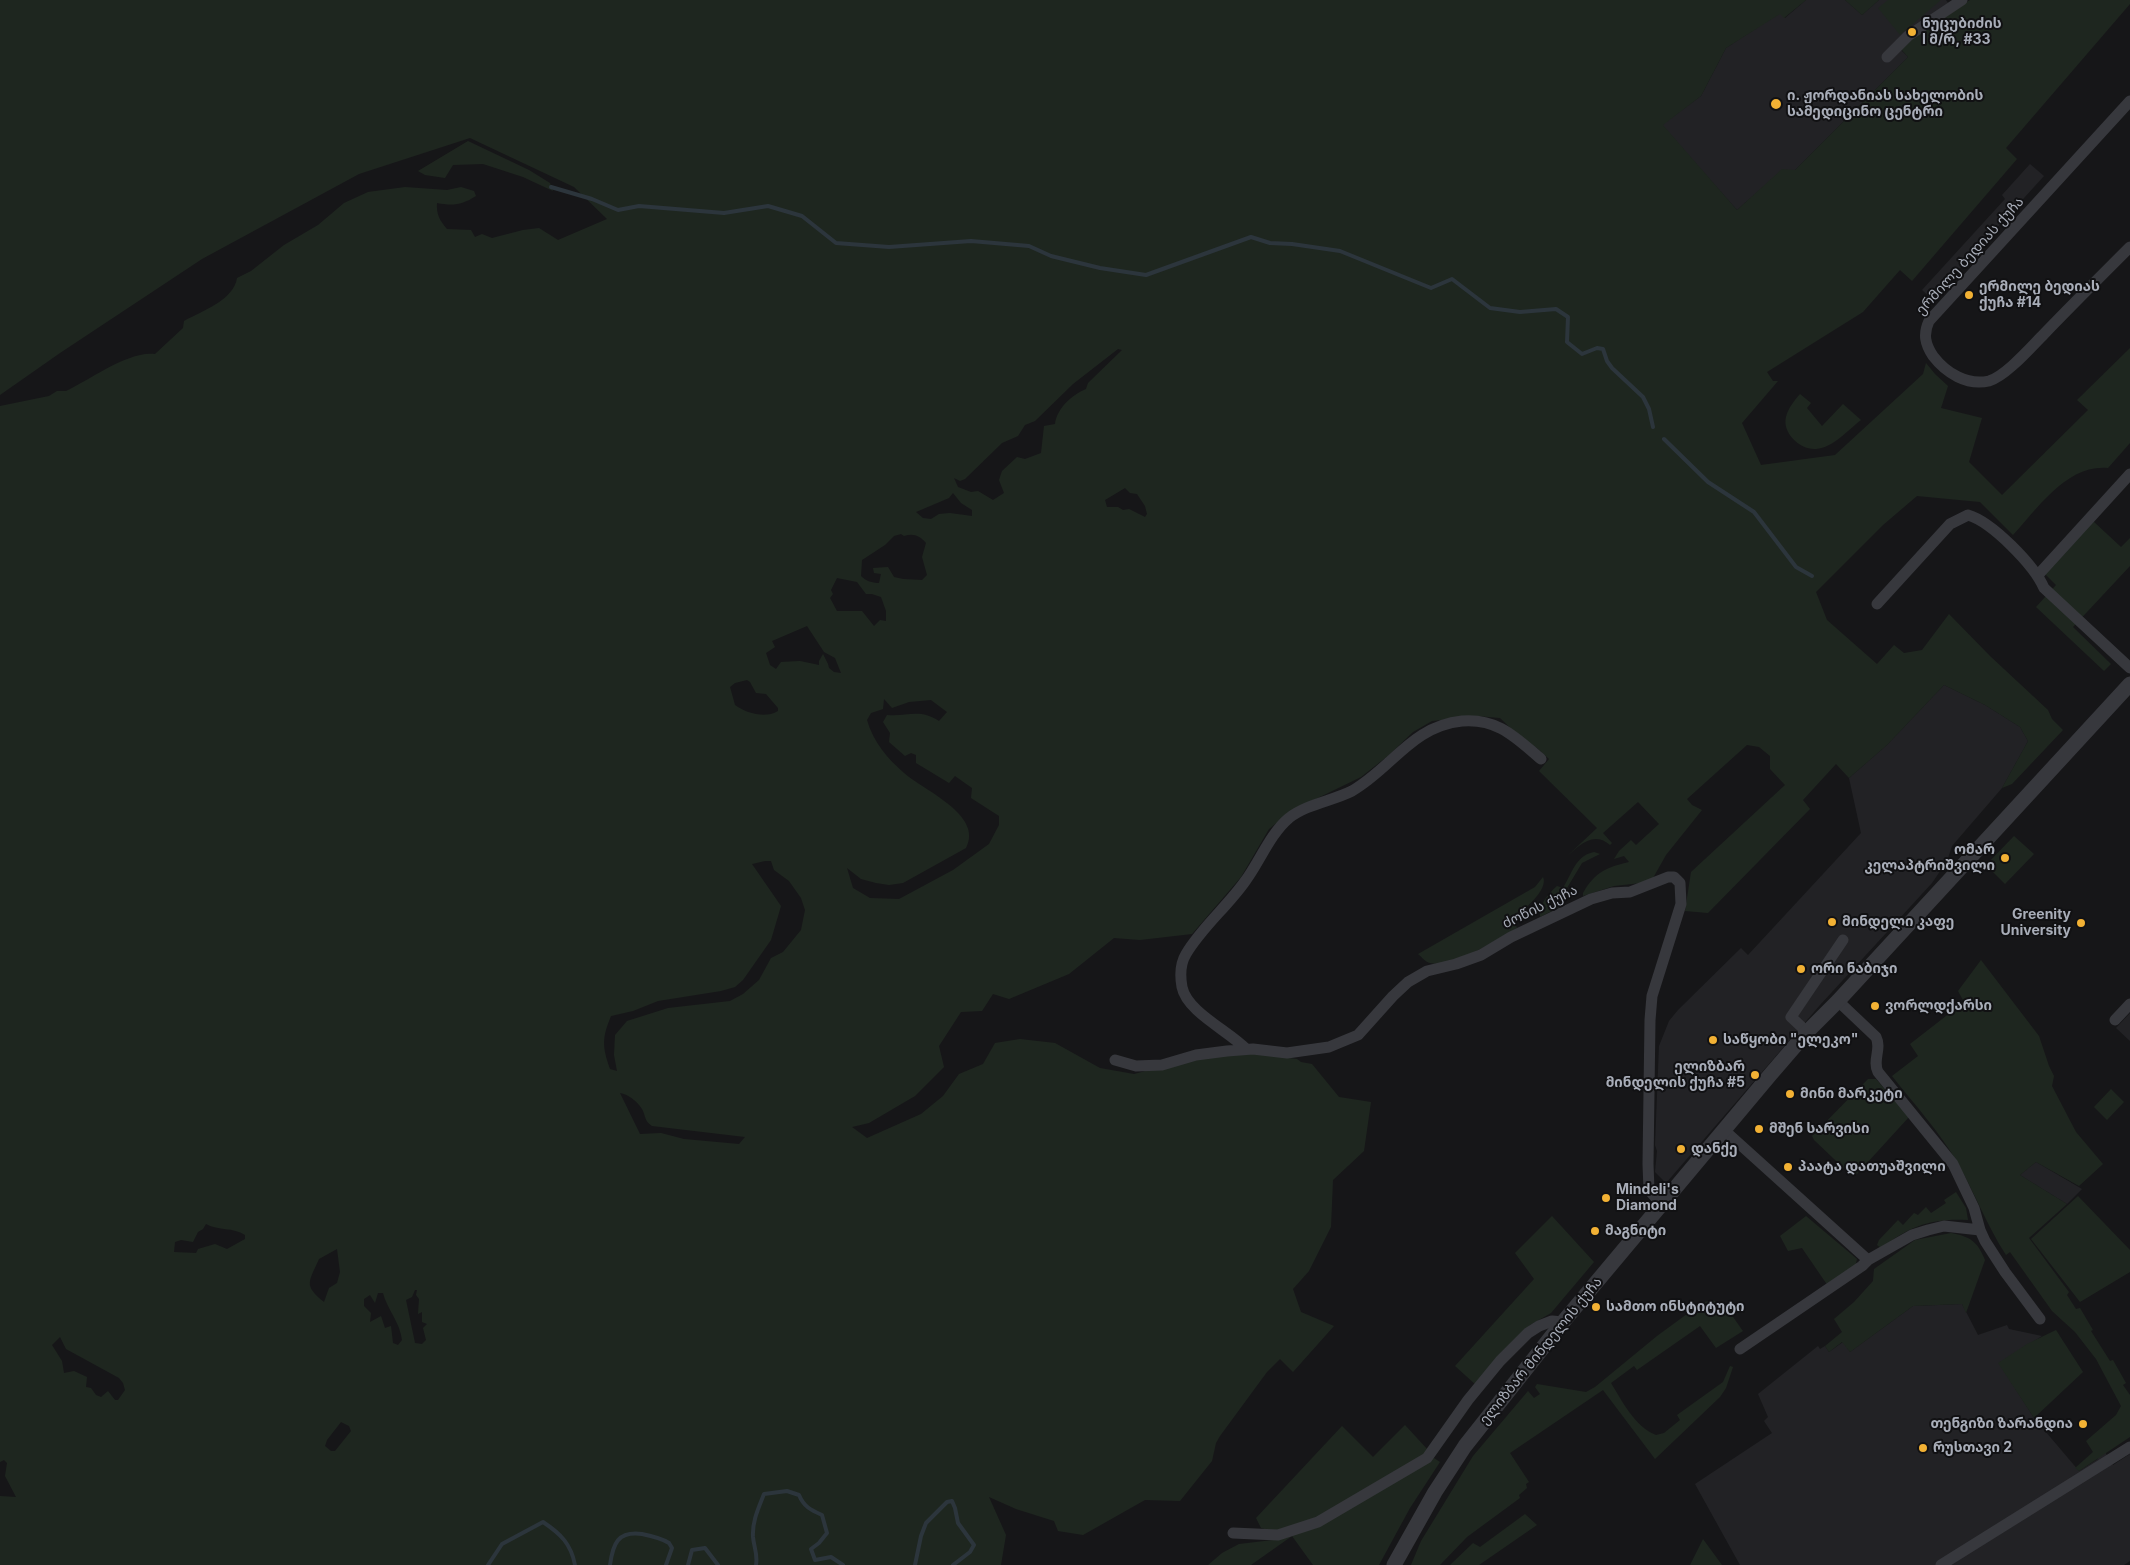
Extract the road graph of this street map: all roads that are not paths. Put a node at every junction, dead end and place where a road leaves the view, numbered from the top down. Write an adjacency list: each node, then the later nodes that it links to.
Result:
1 (1962, 0): 2 (street)
2 (1887, 57)
3 (2130, 100): 4 (street, ერმილე ბედიას ქუჩა)
4 (2130, 247)
5 (2130, 474): 6 (street)
6 (2038, 575): 7 (street); 8 (street)
7 (1877, 604)
8 (2130, 668)
9 (2130, 684): 12 (street, ელიზბარ მინდელის ქუჩა)
10 (1541, 759): 16 (street)
11 (1843, 940): 15 (street)
12 (1838, 1002): 15 (street, ელიზბარ მინდელის ქუჩა); 20 (street)
13 (2130, 1004): 14 (street)
14 (2115, 1020)
15 (1807, 1032): 18 (street, ელიზბარ მინდელის ქუჩა)
16 (1246, 1049): 17 (street, ძოწის ქუჩა); 19 (street, ძოწის ქუჩა)
17 (1115, 1060)
18 (1724, 1130): 19 (street, ელიზბარ მინდელის ქუჩა); 21 (street)
19 (1661, 1204): 23 (street, ელიზბარ მინდელის ქუჩა)
20 (1980, 1230): 21 (street); 22 (street)
21 (1868, 1260): 24 (street)
22 (2040, 1319)
23 (1563, 1322): 26 (street); 27 (street, ელიზბარ მინდელის ქუჩა)
24 (1740, 1349)
25 (2130, 1447): 28 (street)
26 (1233, 1533)
27 (1394, 1565)
28 (1941, 1565)

